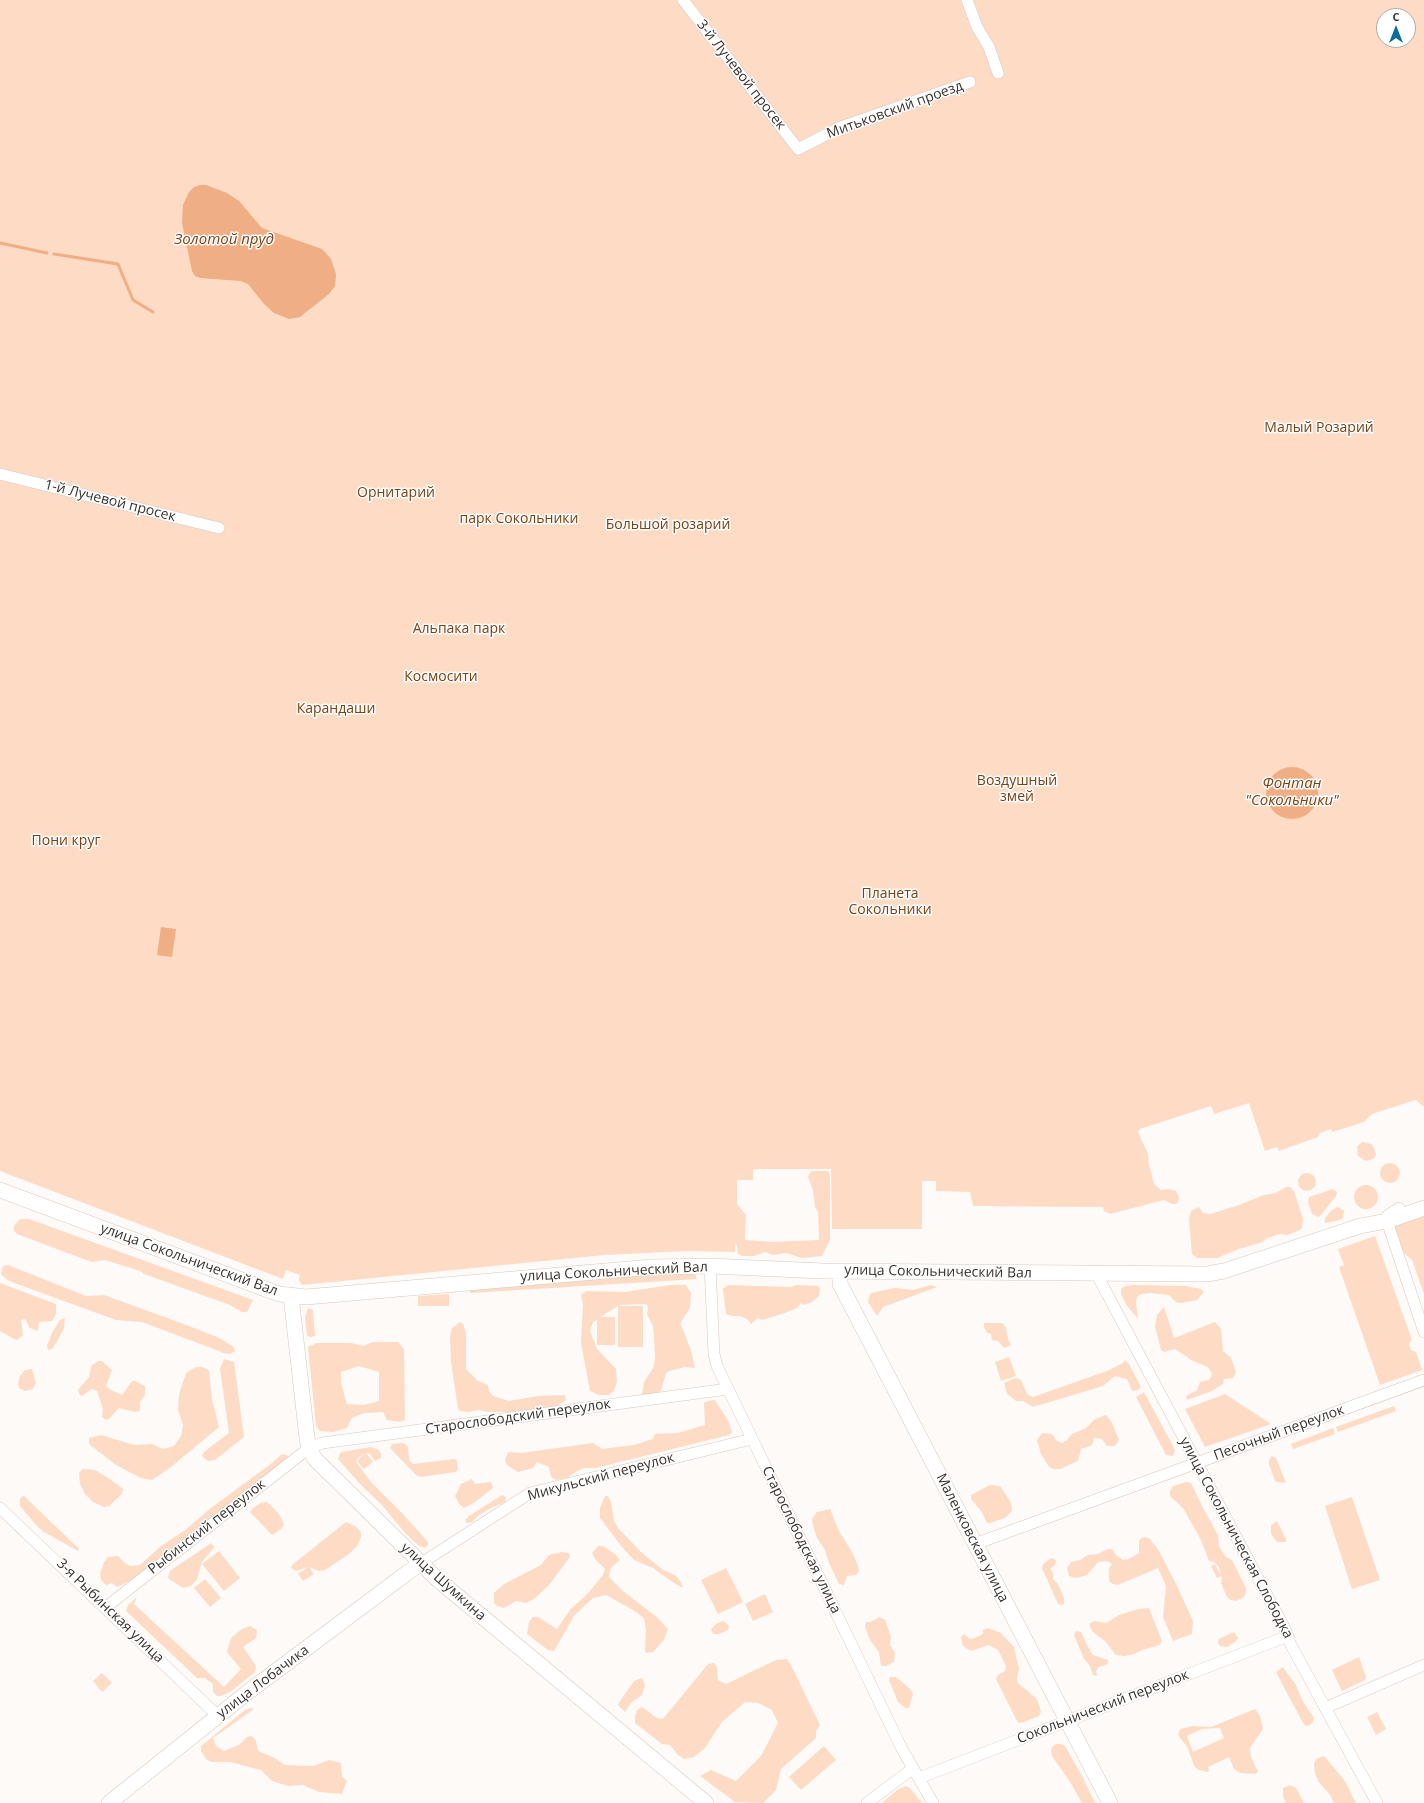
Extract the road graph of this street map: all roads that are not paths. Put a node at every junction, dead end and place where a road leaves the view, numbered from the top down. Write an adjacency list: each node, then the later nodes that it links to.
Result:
1 (683, 0): 5 (street, 3-й Лучевой просек)
2 (967, 0): 3 (street)
3 (998, 73)
4 (970, 82): 5 (street, Митьковский проезд)
5 (798, 149)
6 (0, 474): 7 (street, 1-й Лучевой просек)
7 (219, 528)
8 (0, 1190): 16 (street, улица Сокольнический Вал)
9 (1423, 1203): 10 (street, улица Сокольнический Вал); 11 (street, улица Сокольнический Вал)
10 (1399, 1208): 11 (street); 12 (street, улица Сокольнический Вал)
11 (1387, 1221): 12 (street, улица Сокольнический Вал); 17 (street)
12 (1360, 1226): 15 (street, улица Сокольнический Вал)
13 (710, 1266): 14 (street, улица Сокольнический Вал); 16 (street, улица Сокольнический Вал); 19 (street, Старослободская улица)
14 (840, 1271): 15 (street, улица Сокольнический Вал); 24 (street, Маленковская улица)
15 (1096, 1273): 22 (street, улица Сокольническая Слободка)
16 (291, 1296): 21 (street, улица Шумкина)
17 (1424, 1332)
18 (1424, 1380): 22 (street, Песочный переулок)
19 (728, 1388): 20 (street, Старослободская улица); 21 (street, Старослободский переулок)
20 (752, 1439): 25 (street, Микульский переулок); 32 (street, Старослободская улица)
21 (309, 1448): 25 (street, улица Шумкина); 26 (street, Рыбинский переулок)
22 (1197, 1463): 24 (street, Песочный переулок); 27 (street, улица Сокольническая Слободка)
23 (0, 1508): 26 (street, 3-я Рыбинская улица)
24 (975, 1544): 31 (street, Маленковская улица)
25 (420, 1564): 30 (street, улица Лобачика); 34 (street, улица Шумкина)
26 (106, 1607): 30 (street, 3-я Рыбинская улица)
27 (1288, 1636): 29 (street, улица Сокольническая Слободка); 31 (street, Сокольнический переулок)
28 (1424, 1665): 29 (street)
29 (1325, 1708): 38 (street, улица Сокольническая Слободка)
30 (218, 1716): 33 (street, улица Лобачика)
31 (1067, 1721): 32 (street, Сокольнический переулок); 37 (street, Маленковская улица)
32 (916, 1773): 35 (street, Сокольнический переулок); 36 (street, Старослободская улица)
33 (109, 1803)
34 (706, 1803)
35 (867, 1803)
36 (933, 1803)
37 (1110, 1803)
38 (1377, 1803)

